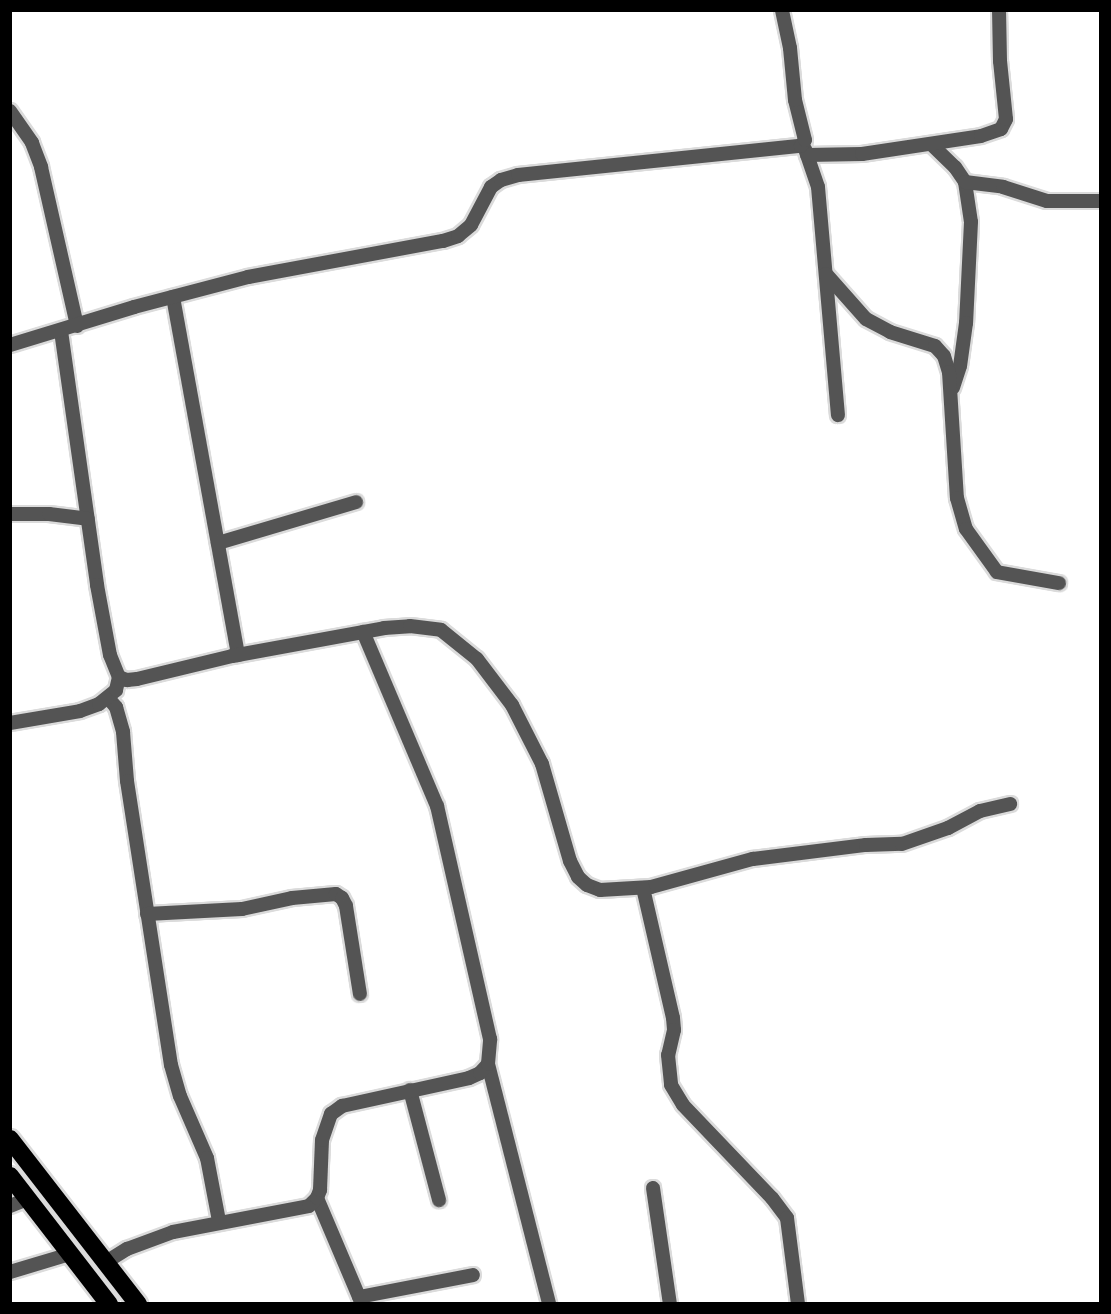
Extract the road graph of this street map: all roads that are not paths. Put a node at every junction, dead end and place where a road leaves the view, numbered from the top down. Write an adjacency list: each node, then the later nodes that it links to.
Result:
1 (782, 10): 5 (street)
2 (999, 10): 4 (street)
3 (10, 111): 10 (street)
4 (931, 144): 5 (street); 6 (street)
5 (805, 149): 8 (street); 9 (street)
6 (965, 182): 7 (street); 13 (street)
7 (1101, 201)
8 (826, 274): 13 (street); 14 (street)
9 (173, 297): 10 (street); 18 (street)
10 (77, 326): 11 (street)
11 (61, 331): 12 (street); 17 (street)
12 (10, 345)
13 (950, 396): 19 (street)
14 (838, 415)
15 (356, 502): 18 (street)
16 (10, 514): 17 (street)
17 (88, 519): 22 (street)
18 (218, 543): 21 (street)
19 (1059, 583)
20 (363, 632): 21 (street); 26 (street); 29 (street)
21 (238, 655): 22 (street)
22 (119, 677): 23 (street)
23 (109, 699): 24 (street); 27 (street)
24 (10, 723)
25 (1010, 804): 26 (street)
26 (643, 888): 47 (street)
27 (147, 914): 28 (street); 37 (street)
28 (360, 994)
29 (488, 1064): 30 (street); 45 (street)
30 (410, 1090): 34 (street); 35 (street)
31 (10, 1139): 39 (highway)
32 (10, 1176): 36 (highway)
33 (653, 1188): 46 (street)
34 (317, 1198): 37 (street); 42 (street)
35 (439, 1200)
36 (19, 1202): 38 (highway)
37 (219, 1221): 39 (street)
38 (70, 1254): 40 (street); 43 (highway)
39 (106, 1262): 44 (highway)
40 (10, 1272)
41 (473, 1275): 42 (street)
42 (361, 1300)
43 (109, 1304)
44 (138, 1304)
45 (549, 1304)
46 (670, 1304)
47 (798, 1304)

